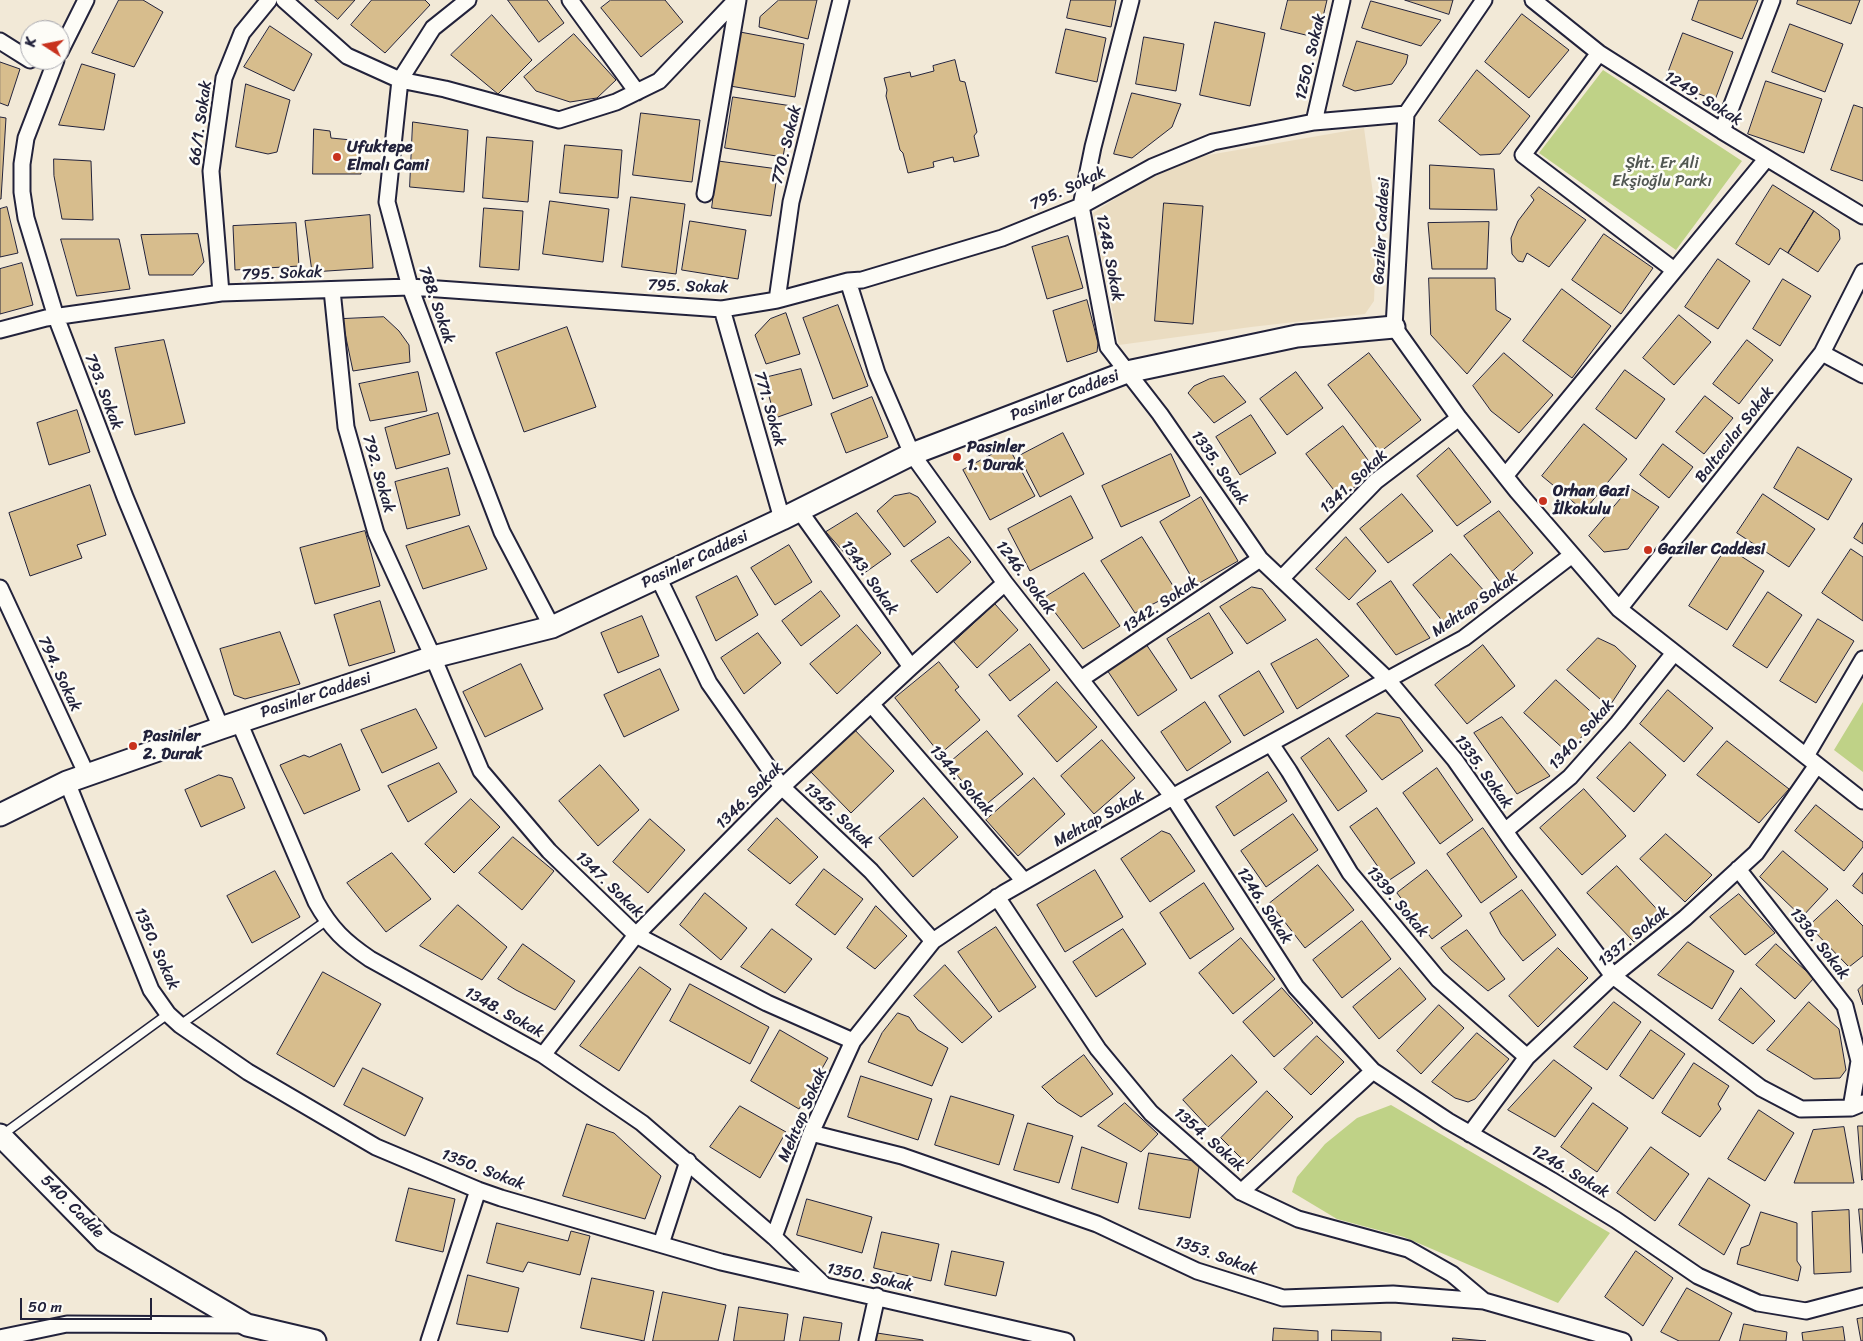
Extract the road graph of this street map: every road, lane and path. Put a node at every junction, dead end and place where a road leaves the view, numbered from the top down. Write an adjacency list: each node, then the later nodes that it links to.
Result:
1 (86, 0): 13 (street)
2 (269, 0): 32 (street, 66/1. Sokak)
3 (284, 0): 18 (street)
4 (468, 0): 18 (street, 788. Sokak)
5 (570, 0): 19 (street)
6 (737, 0): 19 (street); 24 (street)
7 (841, 0): 33 (street, 770. Sokak)
8 (1131, 0): 25 (street, 1248. Sokak)
9 (1342, 0): 21 (street, 1250. Sokak)
10 (1484, 0): 20 (street)
11 (1533, 0): 15 (street, 1249. Sokak)
12 (1772, 0): 22 (street)
13 (70, 32)
14 (0, 41): 16 (street)
15 (1599, 53): 22 (street, 1249. Sokak); 27 (street)
16 (20, 54)
17 (52, 70): 35 (street, 793. Sokak)
18 (400, 80): 19 (street); 30 (street, 788. Sokak)
19 (637, 92)
20 (1406, 114): 21 (street, 795. Sokak); 36 (street, Gaziler Caddesi)
21 (1314, 122): 25 (street, 795. Sokak)
22 (1722, 131): 23 (street, 1249. Sokak)
23 (1767, 158): 26 (street, 1249. Sokak); 27 (street)
24 (705, 194)
25 (1081, 206): 29 (street, 795. Sokak); 39 (street, 1248. Sokak)
26 (1863, 216)
27 (1674, 270): 43 (street)
28 (1863, 272): 38 (street, Baltacılar Sokak)
29 (848, 281): 33 (street, 795. Sokak); 42 (street, 1246. Sokak)
30 (410, 288): 31 (street, 795. Sokak); 34 (street, 795. Sokak); 52 (street, 788. Sokak)
31 (332, 290): 32 (street, 795. Sokak); 54 (street, 792. Sokak)
32 (221, 293): 35 (street, 795. Sokak)
33 (777, 300): 34 (street, 795. Sokak)
34 (722, 309): 44 (street, 771. Sokak)
35 (56, 317): 37 (street, 795. Sokak); 60 (street, 793. Sokak)
36 (1394, 328): 39 (street, Pasinler Caddesi); 41 (street)
37 (0, 330)
38 (1822, 353): 40 (street); 51 (street, Baltacılar Sokak)
39 (1127, 372): 42 (street, Pasinler Caddesi); 46 (street, 1335. Sokak)
40 (1863, 375)
41 (1458, 418): 43 (street); 48 (street, 1341. Sokak)
42 (912, 454): 44 (street, Pasinler Caddesi); 49 (street, 1246. Sokak)
43 (1506, 475): 45 (street)
44 (791, 514): 47 (street, Pasinler Caddesi); 56 (street, 1343. Sokak)
45 (1572, 554): 51 (street); 58 (street, Mehtap Sokak)
46 (1260, 559): 48 (street, 1335. Sokak); 57 (street, 1342. Sokak)
47 (658, 577): 52 (street, Pasinler Caddesi); 64 (street, 1345. Sokak)
48 (1281, 579): 58 (street, 1335. Sokak)
49 (1005, 583): 56 (street, 1346. Sokak); 57 (street, 1246. Sokak)
50 (0, 588): 63 (street, 794. Sokak)
51 (1619, 609): 53 (street)
52 (552, 628): 54 (street, Pasinler Caddesi)
53 (1674, 653): 62 (street); 68 (street, 1340. Sokak)
54 (433, 657): 60 (street, Pasinler Caddesi); 73 (street, 1347. Sokak)
55 (1863, 658): 62 (street, 1337. Sokak)
56 (911, 667): 59 (street, 1346. Sokak)
57 (1081, 679): 65 (street, 1246. Sokak)
58 (1388, 680): 61 (street, Mehtap Sokak); 68 (street, 1335. Sokak)
59 (871, 704): 64 (street, 1346. Sokak); 70 (street, 1344. Sokak)
60 (230, 725): 63 (street, Pasinler Caddesi); 72 (street, 1348. Sokak)
61 (1271, 744): 65 (street, Mehtap Sokak); 80 (street, 1339. Sokak)
62 (1811, 760): 66 (street); 69 (street, 1337. Sokak)
63 (77, 778): 67 (street, Pasinler Caddesi); 76 (street, 1350. Sokak)
64 (782, 787): 73 (street, 1346. Sokak); 74 (street, 1345. Sokak)
65 (1173, 798): 70 (street, Mehtap Sokak); 81 (street, 1246. Sokak)
66 (1863, 801)
67 (0, 815)
68 (1505, 831): 75 (street, 1335. Sokak)
69 (1738, 869): 75 (street, 1337. Sokak); 82 (street, 1336. Sokak)
70 (1024, 881): 71 (street, Mehtap Sokak)
71 (996, 897): 74 (street, Mehtap Sokak); 88 (street, 1354. Sokak)
72 (326, 921): 77 (lane); 79 (street, 1348. Sokak)
73 (636, 935): 78 (street, 1347. Sokak); 79 (street, 1346. Sokak)
74 (933, 941): 78 (street, Mehtap Sokak)
75 (1613, 976): 80 (street, 1337. Sokak); 82 (street, 1335. Sokak)
76 (168, 1014): 77 (street, 1350. Sokak); 85 (lane)
77 (180, 1025): 87 (street, 1350. Sokak)
78 (853, 1042): 83 (street, Mehtap Sokak)
79 (543, 1056): 86 (street, 1348. Sokak)
80 (1527, 1057): 84 (street, 1337. Sokak)
81 (1373, 1071): 84 (street, 1246. Sokak); 88 (street)
82 (1857, 1106)
83 (811, 1133): 89 (street, Mehtap Sokak); 94 (street, 1353. Sokak)
84 (1470, 1134): 93 (street, 1246. Sokak)
85 (1, 1136): 95 (street, 540. Cadde)
86 (688, 1161): 89 (street, 1348. Sokak); 90 (street)
87 (478, 1190): 90 (street, 1350. Sokak); 98 (street)
88 (1241, 1192): 94 (street, 1354. Sokak)
89 (774, 1237): 91 (street, 1348. Sokak)
90 (661, 1244): 91 (street, 1350. Sokak)
91 (824, 1286): 92 (street, 1350. Sokak)
92 (876, 1296): 99 (street); 100 (street, 1350. Sokak)
93 (1863, 1296)
94 (1484, 1301): 101 (street, 1353. Sokak)
95 (247, 1325): 96 (street); 97 (street, 540. Cadde)
96 (0, 1338)
97 (314, 1341)
98 (429, 1341)
99 (867, 1341)
100 (1066, 1341)
101 (1623, 1341)

